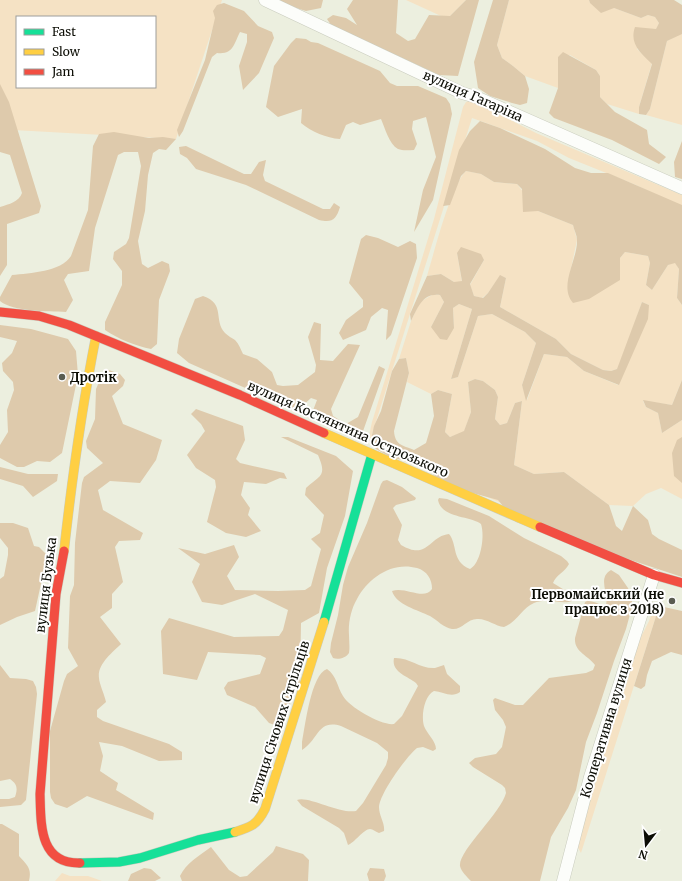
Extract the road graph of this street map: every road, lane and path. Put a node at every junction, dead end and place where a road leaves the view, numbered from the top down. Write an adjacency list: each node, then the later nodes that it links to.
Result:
1 (265, 0): 2 (street, вулиця Гагаріна)
2 (682, 188)
3 (0, 312): 4 (street, вулиця Костянтина Острозького)
4 (96, 336): 5 (street, вулиця Костянтина Острозького); 8 (street, вулиця Бузька)
5 (372, 454): 6 (street, вулиця Костянтина Острозького); 8 (street, вулиця Січових Стрільців)
6 (654, 575): 7 (street, вулиця Костянтина Острозького); 9 (street, Кооперативна вулиця)
7 (682, 583)
8 (44, 840)
9 (563, 881)

